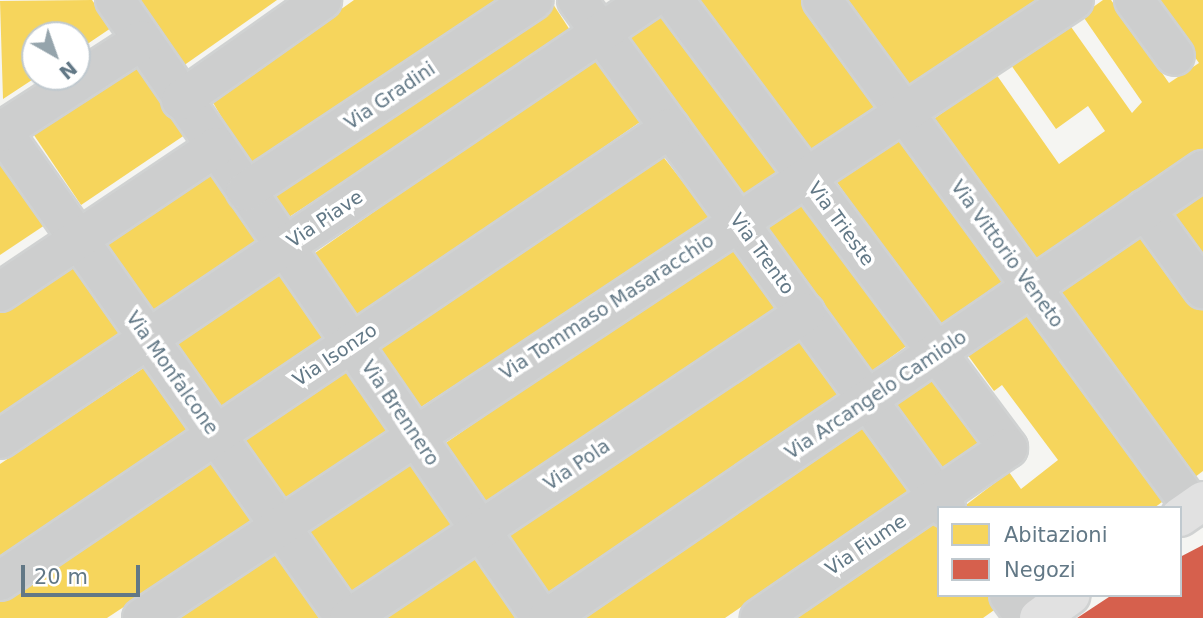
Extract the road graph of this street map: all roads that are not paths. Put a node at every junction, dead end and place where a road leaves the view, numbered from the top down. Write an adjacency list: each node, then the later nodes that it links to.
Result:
1 (115, 0): 11 (street, Via Brennero)
2 (322, 0): 13 (street)
3 (533, 0): 20 (street, Via Gradini)
4 (577, 0): 10 (street, Via Trento)
5 (649, 0): 10 (street, Via Piave)
6 (674, 0): 19 (street, Via Trieste)
7 (822, 0): 14 (street, Via Vittorio Veneto)
8 (1074, 0): 14 (street, Via Tommaso Masaracchio)
9 (1134, 0): 12 (street)
10 (601, 33): 15 (street, Via Trento); 24 (street, Via Piave)
11 (142, 40): 13 (street, Via Brennero); 16 (street)
12 (1175, 55)
13 (181, 100): 17 (street, Via Brennero)
14 (905, 115): 19 (street, Via Tommaso Masaracchio); 25 (street, Via Vittorio Veneto)
15 (670, 128): 22 (street, Via Trento); 30 (street, Via Isonzo)
16 (1, 130): 23 (street, Via Monfalcone)
17 (216, 147): 20 (street, Via Brennero); 23 (street)
18 (1203, 170): 21 (street, Via Arcangelo Camiolo)
19 (804, 173): 22 (street, Via Tommaso Masaracchio); 31 (street, Via Trieste)
20 (246, 191): 24 (street, Via Brennero)
21 (1145, 209): 25 (street, Via Arcangelo Camiolo); 26 (street)
22 (737, 221): 28 (street, Via Trento); 33 (street, Via Tommaso Masaracchio)
23 (79, 239): 27 (street); 29 (street, Via Monfalcone)
24 (285, 246): 29 (street, Via Piave); 30 (street, Via Brennero)
25 (1032, 288): 31 (street, Via Arcangelo Camiolo); 38 (street, Via Vittorio Veneto)
26 (1203, 289)
27 (0, 292)
28 (805, 313): 32 (street, Via Trento); 40 (street, Via Pola)
29 (149, 340): 34 (street, Via Monfalcone); 35 (street, Via Piave)
30 (352, 344): 33 (street, Via Brennero); 34 (street, Via Isonzo)
31 (937, 353): 32 (street, Via Arcangelo Camiolo); 36 (street, Via Trieste)
32 (867, 400): 37 (street, Via Trento); 47 (street, Via Arcangelo Camiolo)
33 (414, 433): 39 (street, Via Tommaso Masaracchio); 40 (street, Via Brennero)
34 (216, 435): 39 (street, Via Monfalcone); 41 (street, Via Isonzo)
35 (0, 439)
36 (1008, 448): 37 (street, Via Fiume)
37 (942, 502): 48 (street, Via Fiume)
38 (1195, 509)
39 (280, 526): 44 (street, Via Tommaso Masaracchio); 45 (street, Via Monfalcone)
40 (480, 530): 45 (street, Via Pola); 46 (street, Via Brennero)
41 (0, 581)
42 (1011, 597): 49 (street)
43 (1068, 597): 50 (street)
44 (142, 618)
45 (347, 618)
46 (541, 618)
47 (548, 618)
48 (760, 618)
49 (1026, 618)
50 (1039, 618)

